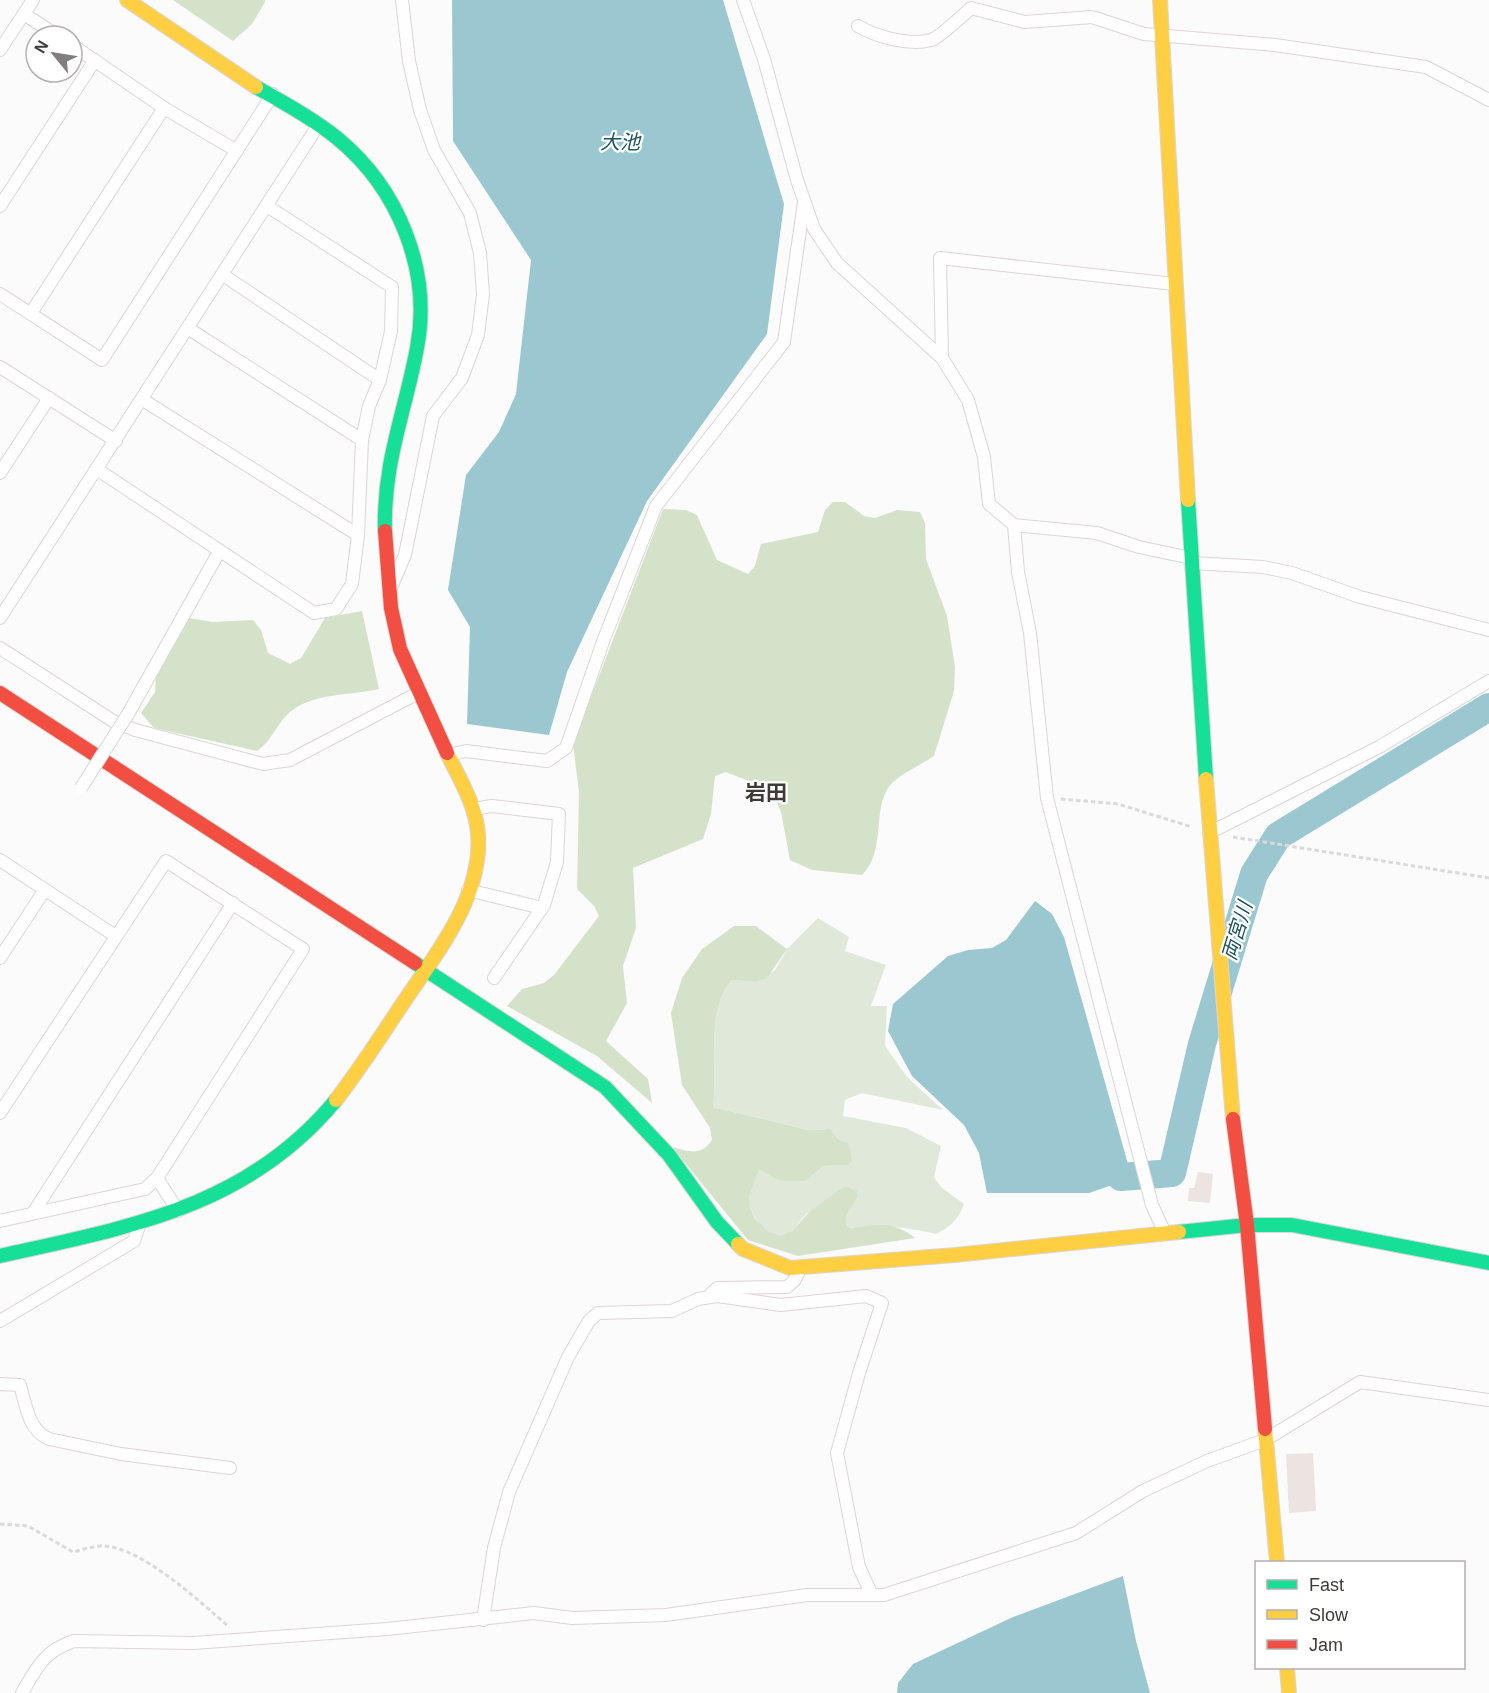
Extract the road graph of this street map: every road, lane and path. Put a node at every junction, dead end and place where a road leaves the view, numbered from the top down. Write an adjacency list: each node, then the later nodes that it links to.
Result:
1 (33, 0): 6 (street)
2 (127, 0): 13 (street)
3 (402, 0): 39 (street)
4 (743, 0): 18 (street)
5 (1160, 0): 9 (street)
6 (24, 14): 7 (street); 10 (street)
7 (39, 24)
8 (858, 26): 9 (street)
9 (1162, 34): 14 (street); 22 (street)
10 (0, 50)
11 (84, 53): 12 (street)
12 (95, 60): 15 (street); 19 (street)
13 (273, 94): 16 (street); 17 (street)
14 (1489, 100)
15 (164, 108): 17 (street); 24 (street)
16 (319, 124): 20 (street); 39 (street)
17 (237, 151): 24 (street)
18 (804, 200): 26 (street); 46 (street)
19 (0, 206)
20 (267, 206): 21 (street); 28 (street)
21 (223, 275): 25 (street); 28 (street)
22 (1174, 284): 26 (street); 38 (street)
23 (0, 294): 24 (street)
24 (31, 313)
25 (189, 329): 30 (street); 31 (street)
26 (942, 358): 35 (street)
27 (0, 367): 29 (street)
28 (380, 380): 31 (street)
29 (49, 398): 32 (street); 34 (street)
30 (143, 400): 32 (street); 36 (street)
31 (362, 440): 36 (street)
32 (116, 441): 33 (street)
33 (98, 470): 37 (street); 40 (street)
34 (0, 473)
35 (1014, 525): 38 (street); 48 (street)
36 (358, 535): 37 (street)
37 (219, 552): 47 (street, bridge)
38 (1192, 561): 41 (street); 50 (street)
39 (390, 591): 45 (street)
40 (0, 618)
41 (1489, 630)
42 (0, 648): 45 (street)
43 (1489, 681): 50 (street)
44 (0, 693): 59 (street)
45 (418, 693): 46 (street)
46 (448, 755): 49 (street)
47 (81, 788)
48 (1047, 798): 50 (path); 68 (street)
49 (473, 809): 53 (street); 56 (street)
50 (1209, 833): 52 (path); 67 (street)
51 (0, 860): 54 (street)
52 (1489, 878)
53 (468, 890): 56 (street); 59 (street)
54 (44, 891): 57 (street); 58 (street)
55 (233, 903): 57 (street); 62 (street); 64 (street)
56 (543, 908): 60 (street)
57 (114, 935): 61 (street)
58 (0, 958)
59 (426, 969): 63 (street); 71 (street)
60 (494, 978)
61 (0, 1113)
62 (157, 1178): 63 (street); 64 (street)
63 (178, 1211): 66 (street)
64 (33, 1213): 65 (street)
65 (0, 1221)
66 (140, 1223): 69 (street); 73 (street)
67 (1247, 1225): 68 (street); 70 (street); 76 (street)
68 (1164, 1232): 71 (street)
69 (0, 1256)
70 (1489, 1263)
71 (801, 1267): 72 (street)
72 (709, 1297): 80 (street); 81 (street)
73 (0, 1321)
74 (0, 1384): 77 (street)
75 (1489, 1400): 76 (street)
76 (1265, 1440): 79 (street); 80 (street)
77 (230, 1468)
78 (0, 1524): 82 (path)
79 (1277, 1561)
80 (871, 1593): 81 (street)
81 (483, 1620): 82 (street)
82 (244, 1640): 84 (street)
83 (1287, 1669): 85 (street)
84 (22, 1693)
85 (1289, 1693)

